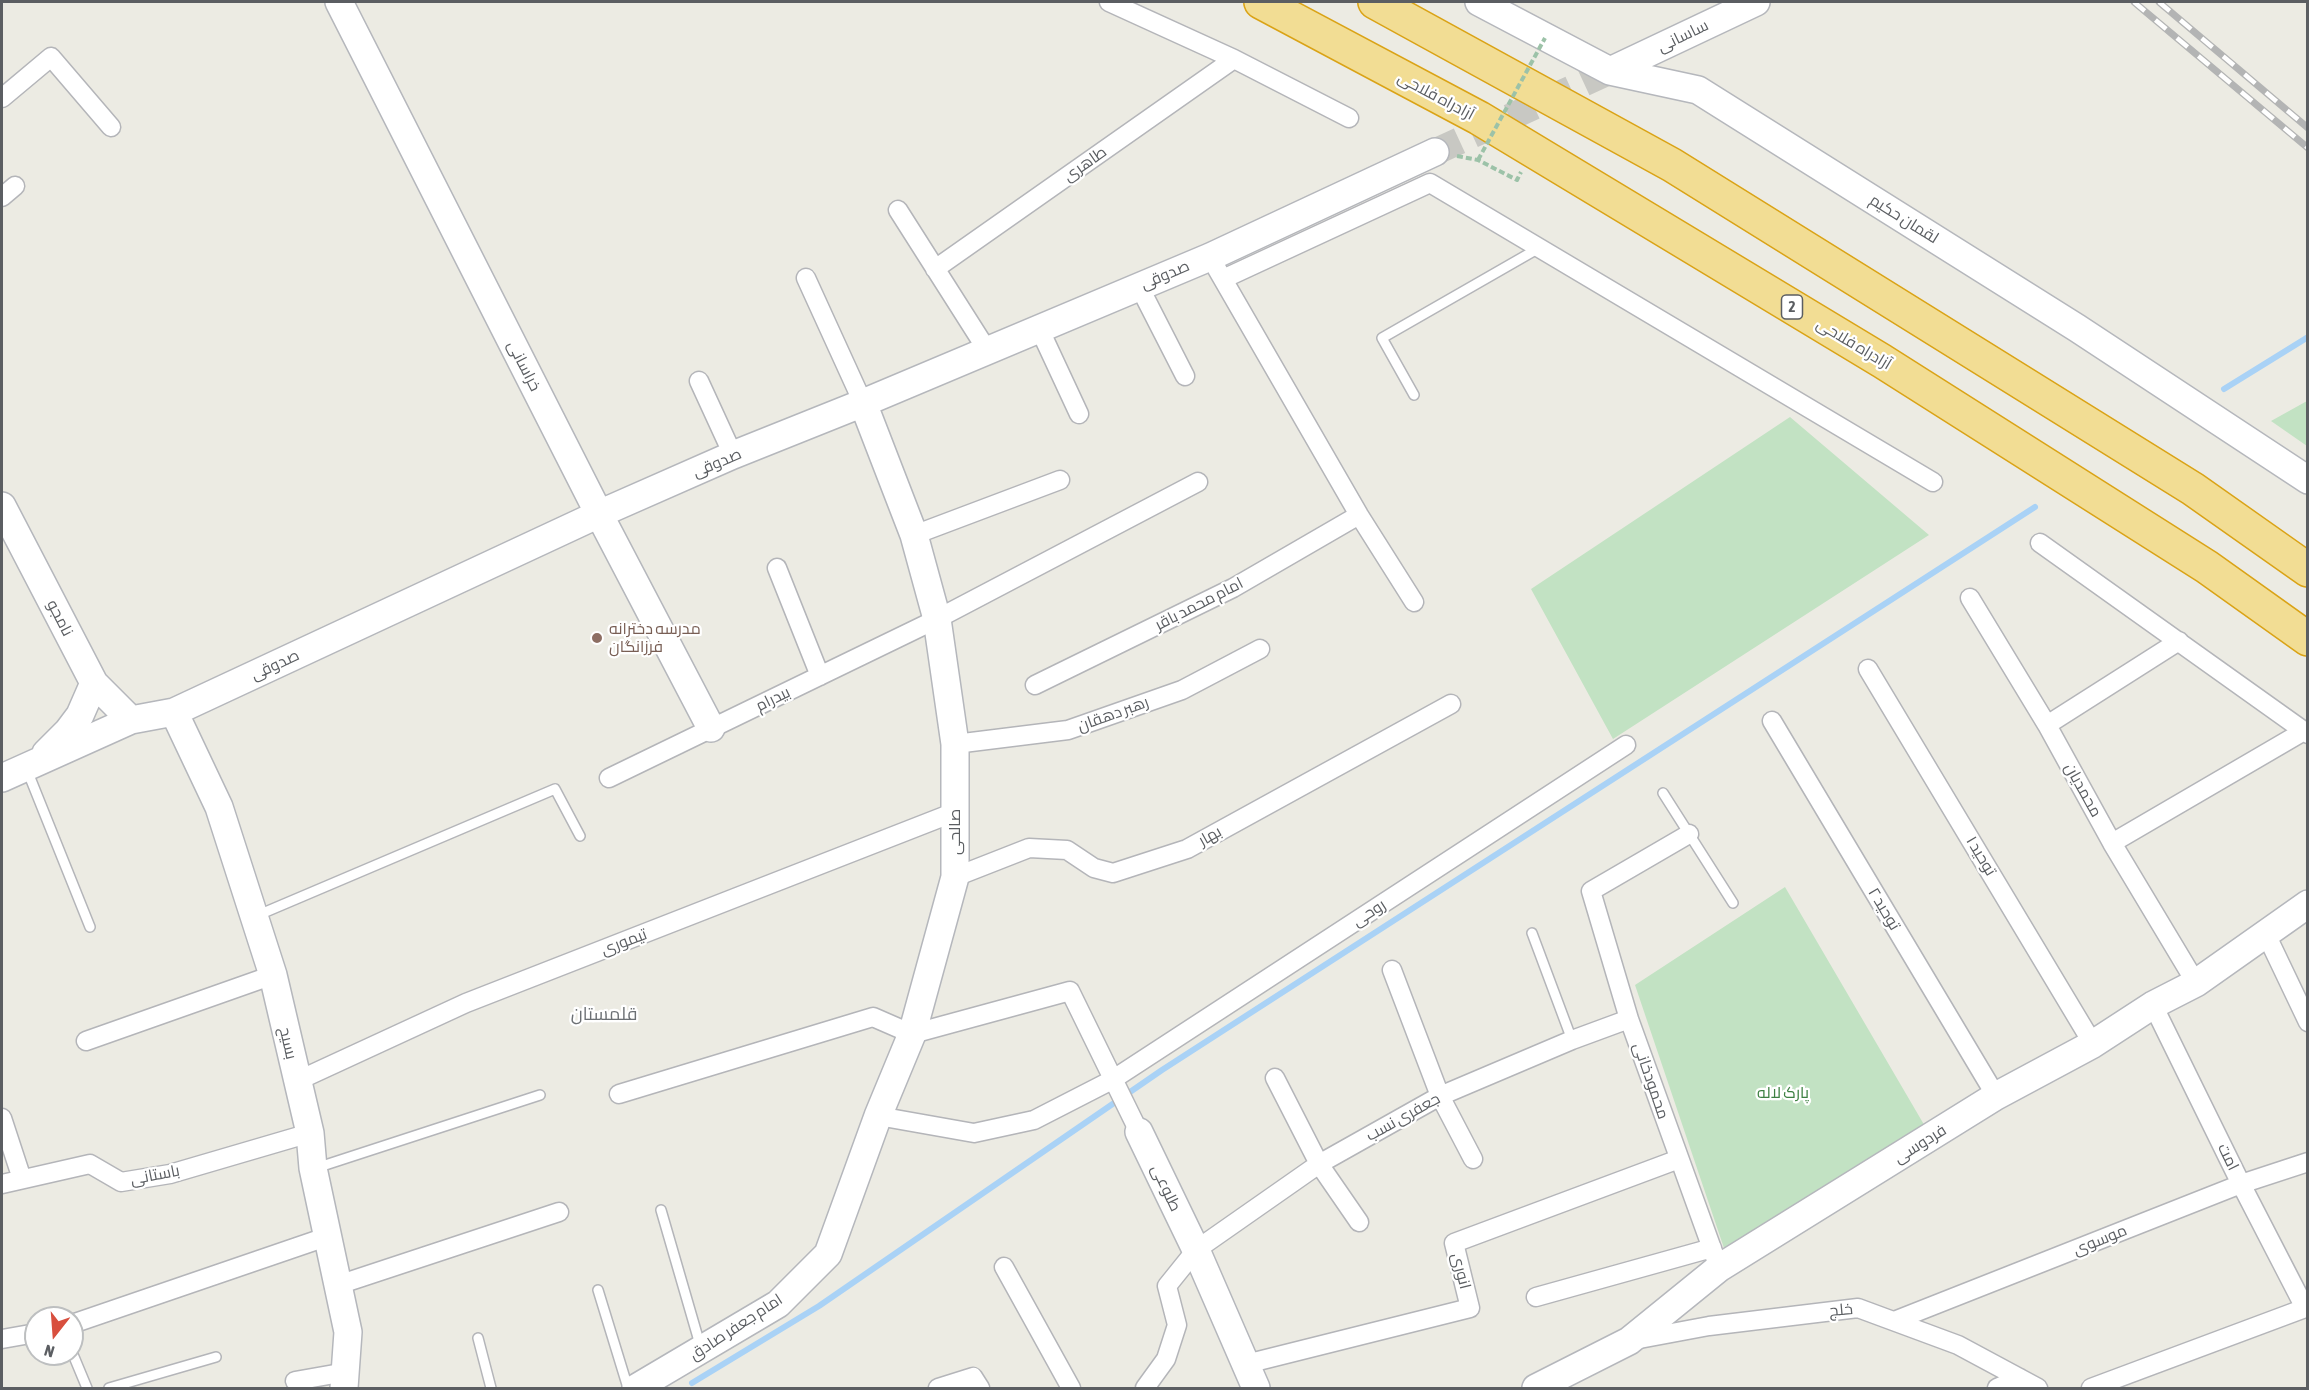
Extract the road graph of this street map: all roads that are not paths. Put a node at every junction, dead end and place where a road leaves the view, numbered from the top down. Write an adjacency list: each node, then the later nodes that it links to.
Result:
1 (339, 2): 31 (street, خراسانی)
2 (1109, 2): 7 (street)
3 (1261, 2): 41 (highway, آزادراه فلاحی / 2)
4 (1375, 2): 37 (highway)
5 (1479, 2): 8 (street, لقمان حکیم)
6 (1756, 2): 8 (street, ساسانی)
7 (1234, 59): 10 (street); 16 (street, طاهری)
8 (1610, 71): 28 (street, لقمان حکیم)
9 (2, 98): 11 (street)
10 (1349, 118)
11 (111, 128)
12 (1435, 152): 15 (street, صدوقی)
13 (898, 210): 16 (street)
14 (1540, 248): 15 (street); 23 (lane); 30 (street)
15 (1216, 268): 18 (street, صدوقی); 32 (street)
16 (935, 269): 20 (street)
17 (806, 278): 24 (street)
18 (1139, 286): 19 (street, صدوقی); 21 (street)
19 (1039, 328): 20 (street, صدوقی); 25 (street)
20 (987, 350): 24 (street, صدوقی)
21 (1185, 376)
22 (699, 381): 26 (street)
23 (1414, 395)
24 (863, 403): 26 (street, صدوقی); 34 (street, صالحی)
25 (1079, 414)
26 (733, 455): 31 (street, صدوقی)
27 (1060, 480): 34 (street)
28 (2307, 480)
29 (1198, 482): 40 (street, بیدرام)
30 (1933, 482)
31 (599, 514): 49 (street, صدوقی); 53 (street, خراسانی)
32 (1359, 515): 39 (street); 47 (street, امام محمد باقر)
33 (6, 523): 46 (street, نامجو)
34 (914, 534): 40 (street, صالحی)
35 (2040, 543): 42 (street)
36 (777, 568): 45 (street)
37 (2307, 570)
38 (1970, 597): 52 (street, محمدیان)
39 (1414, 602)
40 (937, 619): 45 (street, بیدرام); 55 (street, صالحی)
41 (2307, 639)
42 (2179, 641): 52 (street); 54 (street)
43 (1260, 649): 55 (street, رهبر دهقان)
44 (1868, 669): 81 (street, توحید ۱)
45 (820, 676): 53 (street, بیدرام)
46 (94, 683): 50 (street, نامجو); 57 (street)
47 (1035, 685)
48 (1451, 704): 65 (street, بهار)
49 (174, 712): 50 (street, صدوقی); 68 (street, بسیح)
50 (131, 720): 57 (street, صدوقی)
51 (1772, 721): 88 (street, توحید ۲)
52 (2047, 725): 64 (street, محمدیان)
53 (711, 728): 59 (street, بیدرام)
54 (2306, 732): 64 (street)
55 (955, 744): 61 (street, صالحی)
56 (1626, 746): 83 (street, روحی)
57 (31, 765): 58 (street, صدوقی); 69 (lane)
58 (2, 778)
59 (609, 778)
60 (1664, 793): 62 (lane)
61 (955, 812): 65 (street, صالحی); 84 (street, تیموری)
62 (1689, 834): 66 (lane); 76 (street, محمودخانی)
63 (580, 836): 68 (lane)
64 (2112, 843): 74 (street, محمدیان)
65 (955, 877): 78 (street, صالحی)
66 (1733, 903)
67 (2307, 904): 71 (street, فردوسی)
68 (254, 917): 73 (street, بسیح)
69 (90, 927)
70 (1532, 933): 79 (lane)
71 (2266, 934): 74 (street, فردوسی); 77 (street)
72 (1392, 970): 87 (street)
73 (273, 975): 80 (street); 84 (street, بسیح)
74 (2196, 983): 75 (street, فردوسی)
75 (2153, 1005): 81 (street, فردوسی); 100 (street, امت)
76 (1629, 1019): 79 (street, جعفری نسب); 94 (street, محمودخانی)
77 (2307, 1022)
78 (912, 1034): 83 (street, طلوعی); 85 (street); 89 (street, صالحی)
79 (1572, 1040): 87 (street, جعفری نسب)
80 (86, 1041)
81 (2093, 1044): 88 (street, فردوسی)
82 (1275, 1078): 96 (street)
83 (1112, 1080): 89 (street, روحی); 91 (street, طلوعی)
84 (297, 1081): 92 (street, بسیح)
85 (619, 1094)
86 (540, 1095): 97 (lane)
87 (1440, 1096): 93 (street); 96 (street, جعفری نسب)
88 (1996, 1096): 107 (street, فردوسی)
89 (878, 1116): 106 (street, صالحی)
90 (2, 1118): 98 (street)
91 (1139, 1132): 105 (street, طلوعی)
92 (310, 1133): 97 (street, بسیح); 98 (street, باستانی)
93 (1473, 1159)
94 (1679, 1159): 107 (street, محمودخانی); 122 (street, انوری)
95 (2307, 1162): 100 (street, موسوی)
96 (1319, 1164): 103 (street); 105 (street, جعفری نسب)
97 (313, 1168): 104 (street, بسیح)
98 (22, 1179): 99 (street, باستانی)
99 (2, 1184)
100 (2241, 1184): 112 (street, امت); 114 (street, موسوی)
101 (661, 1210): 119 (lane)
102 (559, 1212): 109 (street)
103 (1359, 1222)
104 (329, 1236): 109 (street, بسیح); 113 (street)
105 (1196, 1250): 122 (street, طلوعی); 134 (street, جعفری نسب)
106 (828, 1254): 119 (street, امام جعفر صادق)
107 (1716, 1258): 111 (street); 118 (street, فردوسی)
108 (1004, 1267): 133 (street)
109 (338, 1285): 124 (street, بسیح)
110 (598, 1290): 128 (lane)
111 (1536, 1297)
112 (2306, 1307): 137 (street)
113 (84, 1320)
114 (1894, 1321): 118 (street, خلج); 123 (street, خلج)
115 (24, 1335): 117 (street)
116 (478, 1338): 131 (lane)
117 (2, 1340)
118 (1629, 1341): 127 (street, فردوسی)
119 (702, 1350): 128 (street, امام جعفر صادق)
120 (216, 1357): 130 (lane)
121 (78, 1366): 129 (lane)
122 (1251, 1376)
123 (2020, 1378): 135 (street); 136 (street, خلج)
124 (345, 1380): 125 (street)
125 (295, 1381)
126 (976, 1383): 132 (street)
127 (1549, 1386)
128 (641, 1387)
129 (87, 1389)
130 (109, 1389)
131 (491, 1389)
132 (938, 1389)
133 (1071, 1389)
134 (1145, 1389)
135 (1997, 1389)
136 (2038, 1389)
137 (2091, 1389)

